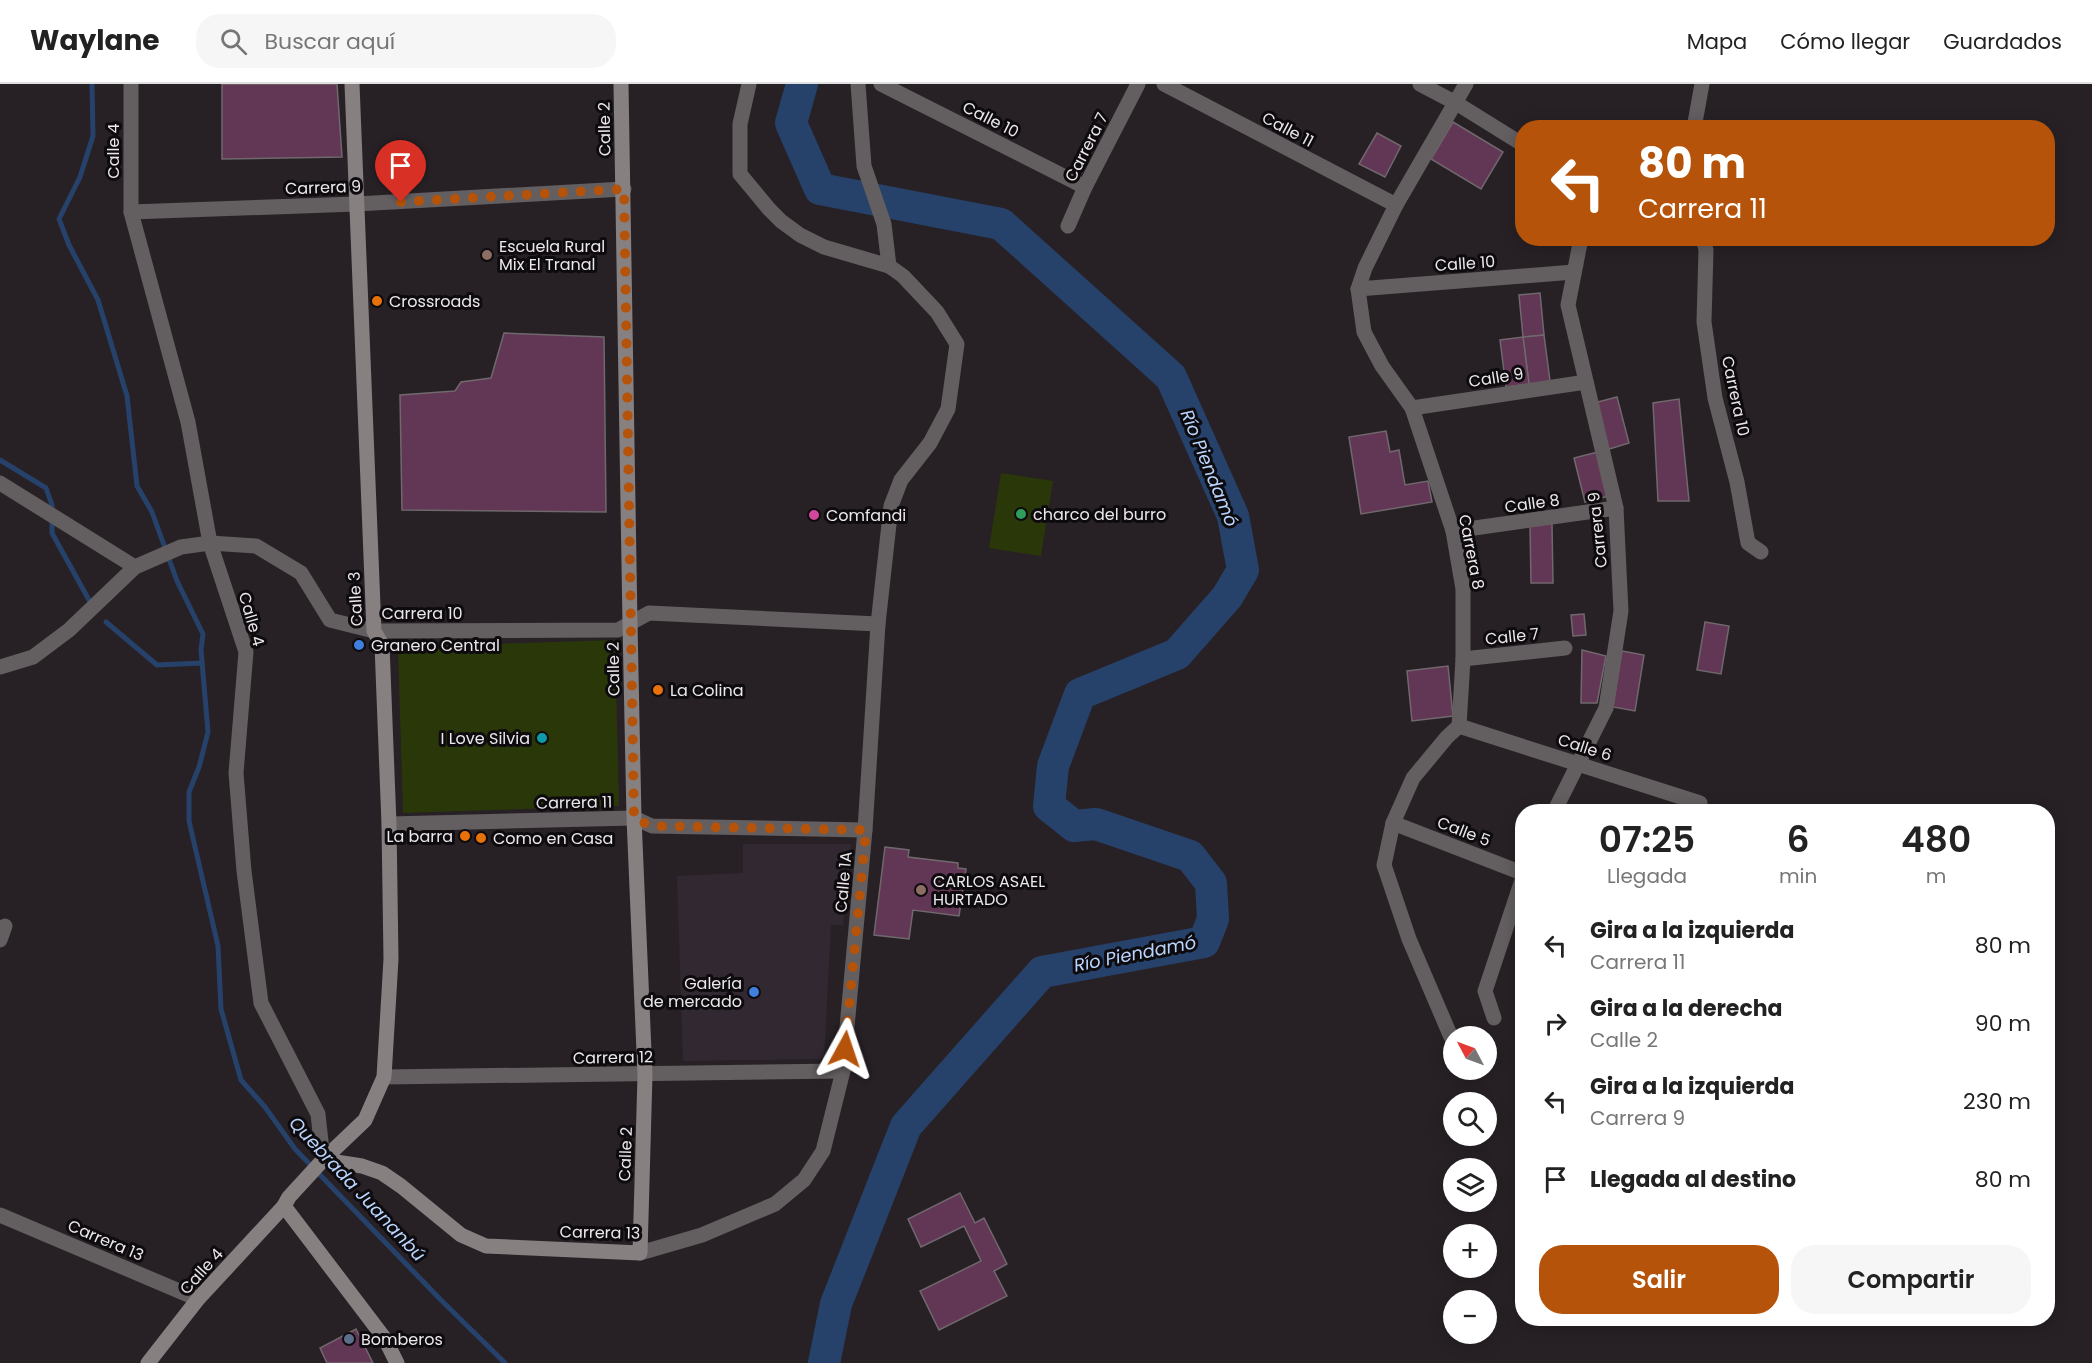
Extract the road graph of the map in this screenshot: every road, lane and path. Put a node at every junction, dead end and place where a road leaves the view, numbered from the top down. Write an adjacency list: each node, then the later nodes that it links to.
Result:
1 (131, 84): 19 (street, Calle 4)
2 (352, 84): 17 (main road, Calle 3)
3 (621, 84): 16 (main road, Calle 2)
4 (749, 84): 23 (street)
5 (858, 84): 23 (street)
6 (881, 84): 15 (street, Calle 10)
7 (1138, 84): 15 (street, Carrera 7)
8 (1164, 84): 18 (street, Calle 11)
9 (1420, 84): 12 (street)
10 (1466, 84): 12 (street, Carrera 8)
11 (1702, 84): 13 (street)
12 (1456, 103): 14 (street); 18 (street, Carrera 8)
13 (1695, 120)
14 (1515, 140)
15 (1085, 187): 20 (street, Carrera 7)
16 (624, 189): 17 (street, Carrera 9); 34 (main road, Calle 2)
17 (356, 204): 19 (street, Carrera 9); 36 (main road, Calle 3)
18 (1396, 205): 25 (street, Carrera 8)
19 (131, 212): 31 (street, Calle 4)
20 (1068, 226)
21 (1579, 246): 24 (street, Carrera 9)
22 (1705, 246): 32 (street, Carrera 10)
23 (889, 266): 35 (street, Calle 1A)
24 (1574, 272): 25 (street, Calle 10); 26 (street, Carrera 9)
25 (1358, 289): 27 (street, Carrera 8)
26 (1586, 382): 27 (street, Calle 9); 29 (street, Carrera 9)
27 (1412, 408): 30 (street, Carrera 8)
28 (0, 483): 33 (street)
29 (1616, 508): 30 (street, Calle 8); 41 (street, Carrera 9)
30 (1453, 531): 38 (street, Carrera 8)
31 (210, 543): 33 (street, Carrera 10); 36 (street, Carrera 10); 55 (street, Calle 4)
32 (1761, 552)
33 (135, 567): 39 (street, Carrera 10)
34 (630, 624): 35 (street, Carrera 10); 36 (street, Carrera 10); 44 (main road, Calle 2)
35 (878, 624): 47 (street, Calle 1A)
36 (374, 631): 45 (main road, Calle 3)
37 (1565, 648): 38 (street, Calle 7)
38 (1463, 659): 40 (street, Carrera 8)
39 (0, 667)
40 (1460, 726): 41 (street, Calle 6); 46 (street)
41 (1578, 763): 42 (street, Calle 6); 43 (street, Carrera 9)
42 (1700, 803)
43 (1558, 804)
44 (634, 818): 45 (street, Carrera 11); 47 (street, Carrera 11); 53 (main road, Calle 2)
45 (389, 824): 54 (main road, Calle 3)
46 (1393, 824): 48 (street, Calle 5); 51 (street)
47 (866, 830): 52 (street, Calle 1A)
48 (1515, 870)
49 (1515, 901): 50 (street)
50 (1494, 1018)
51 (1447, 1026)
52 (843, 1071): 53 (street, Carrera 12); 58 (street, Carrera 13)
53 (645, 1075): 54 (street, Carrera 12); 58 (main road, Calle 2)
54 (384, 1077): 55 (main road, Calle 3)
55 (321, 1162): 56 (main road, Calle 4); 58 (main road, Carrera 13)
56 (286, 1202): 59 (main road, Calle 4); 61 (main road)
57 (0, 1215): 59 (street, Carrera 13)
58 (639, 1253)
59 (198, 1299): 60 (main road, Calle 4)
60 (148, 1363)
61 (397, 1363)

